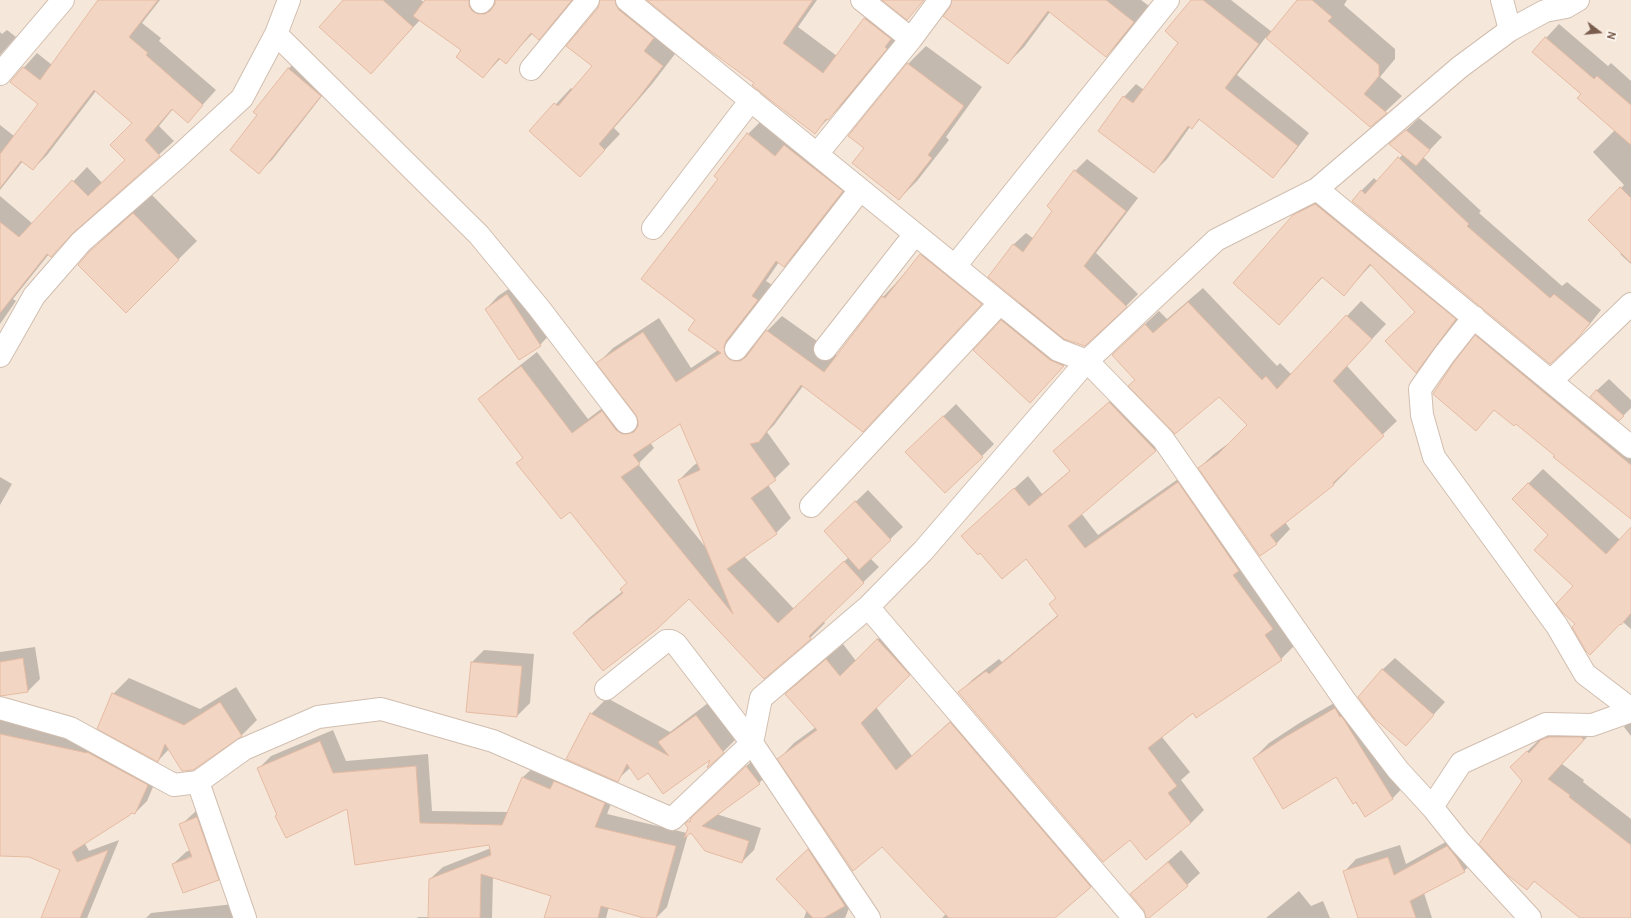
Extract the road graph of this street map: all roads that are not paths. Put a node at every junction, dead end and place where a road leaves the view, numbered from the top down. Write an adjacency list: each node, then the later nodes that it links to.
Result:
1 (63, 0): 14 (street)
2 (289, 0): 11 (street)
3 (588, 0): 13 (street)
4 (626, 0): 15 (street)
5 (862, 0): 12 (street)
6 (940, 0): 12 (street)
7 (1168, 0): 21 (street)
8 (1502, 0): 10 (street)
9 (1578, 0): 10 (street)
10 (1510, 30): 17 (street)
11 (276, 34): 27 (street); 30 (street)
12 (911, 39): 16 (street)
13 (531, 69)
14 (0, 74)
15 (751, 100): 16 (street); 19 (street)
16 (816, 154): 18 (street)
17 (1317, 188): 24 (street); 28 (street)
18 (860, 190): 20 (street); 25 (street)
19 (653, 228)
20 (915, 234): 21 (street); 26 (street)
21 (955, 266): 22 (street)
22 (1000, 303): 28 (street); 32 (street)
23 (1631, 304): 29 (street)
24 (1474, 318): 29 (street); 36 (street)
25 (736, 349)
26 (825, 349)
27 (0, 356)
28 (1087, 361): 33 (street); 39 (street)
29 (1551, 381): 31 (street)
30 (626, 422)
31 (1631, 447)
32 (811, 506)
33 (868, 607): 37 (street); 42 (street)
34 (606, 689): 37 (street)
35 (0, 708): 38 (street)
36 (1631, 710): 39 (street)
37 (752, 743): 38 (street); 41 (street)
38 (198, 782): 40 (street)
39 (1432, 807): 43 (street)
40 (245, 918)
41 (869, 918)
42 (1134, 918)
43 (1530, 918)

